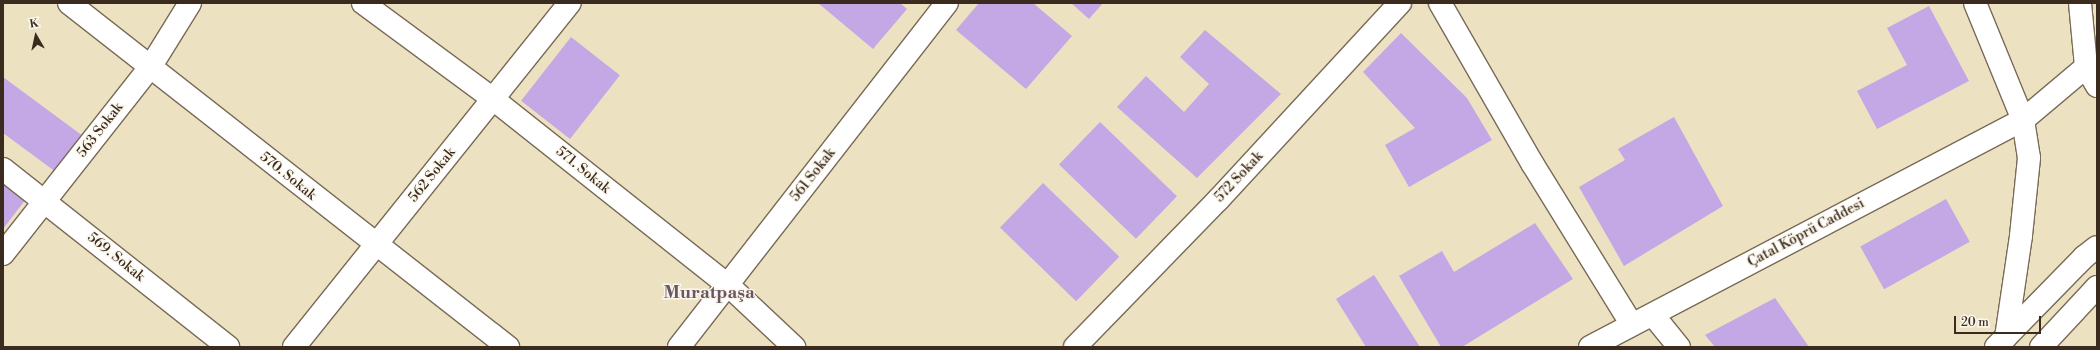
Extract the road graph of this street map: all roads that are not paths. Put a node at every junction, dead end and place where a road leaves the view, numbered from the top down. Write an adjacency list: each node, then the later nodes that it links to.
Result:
1 (69, 3): 10 (street, 570. Sokak)
2 (190, 3): 10 (street, 563 Sokak)
3 (363, 3): 13 (street, 571. Sokak)
4 (570, 3): 13 (street, 562 Sokak)
5 (946, 3): 20 (street, 561 Sokak)
6 (1400, 3): 30 (street, 572 Sokak)
7 (1440, 3): 23 (street)
8 (1975, 3): 14 (street)
9 (2080, 3): 11 (street)
10 (151, 66): 16 (street, 563 Sokak); 17 (street, 570. Sokak)
11 (2086, 67): 12 (street); 14 (street, Çatal Köprü Caddesi)
12 (2097, 86)
13 (493, 98): 17 (street, 562 Sokak); 20 (street, 571. Sokak)
14 (2023, 120): 22 (street, Çatal Köprü Caddesi); 24 (street)
15 (3, 170): 16 (street, 569. Sokak)
16 (45, 200): 19 (street, 563 Sokak); 25 (street, 569. Sokak)
17 (376, 246): 26 (street, 562 Sokak); 27 (street, 570. Sokak)
18 (2097, 247): 24 (street)
19 (3, 254)
20 (728, 285): 28 (street, 561 Sokak); 29 (street, 571. Sokak)
21 (2097, 287): 33 (street)
22 (1652, 315): 23 (street, Çatal Köprü Caddesi); 32 (street)
23 (1632, 325): 31 (street, Çatal Köprü Caddesi)
24 (2001, 342)
25 (228, 347)
26 (294, 347)
27 (508, 347)
28 (679, 347)
29 (794, 347)
30 (1075, 347)
31 (1590, 347)
32 (1679, 347)
33 (2041, 347)

